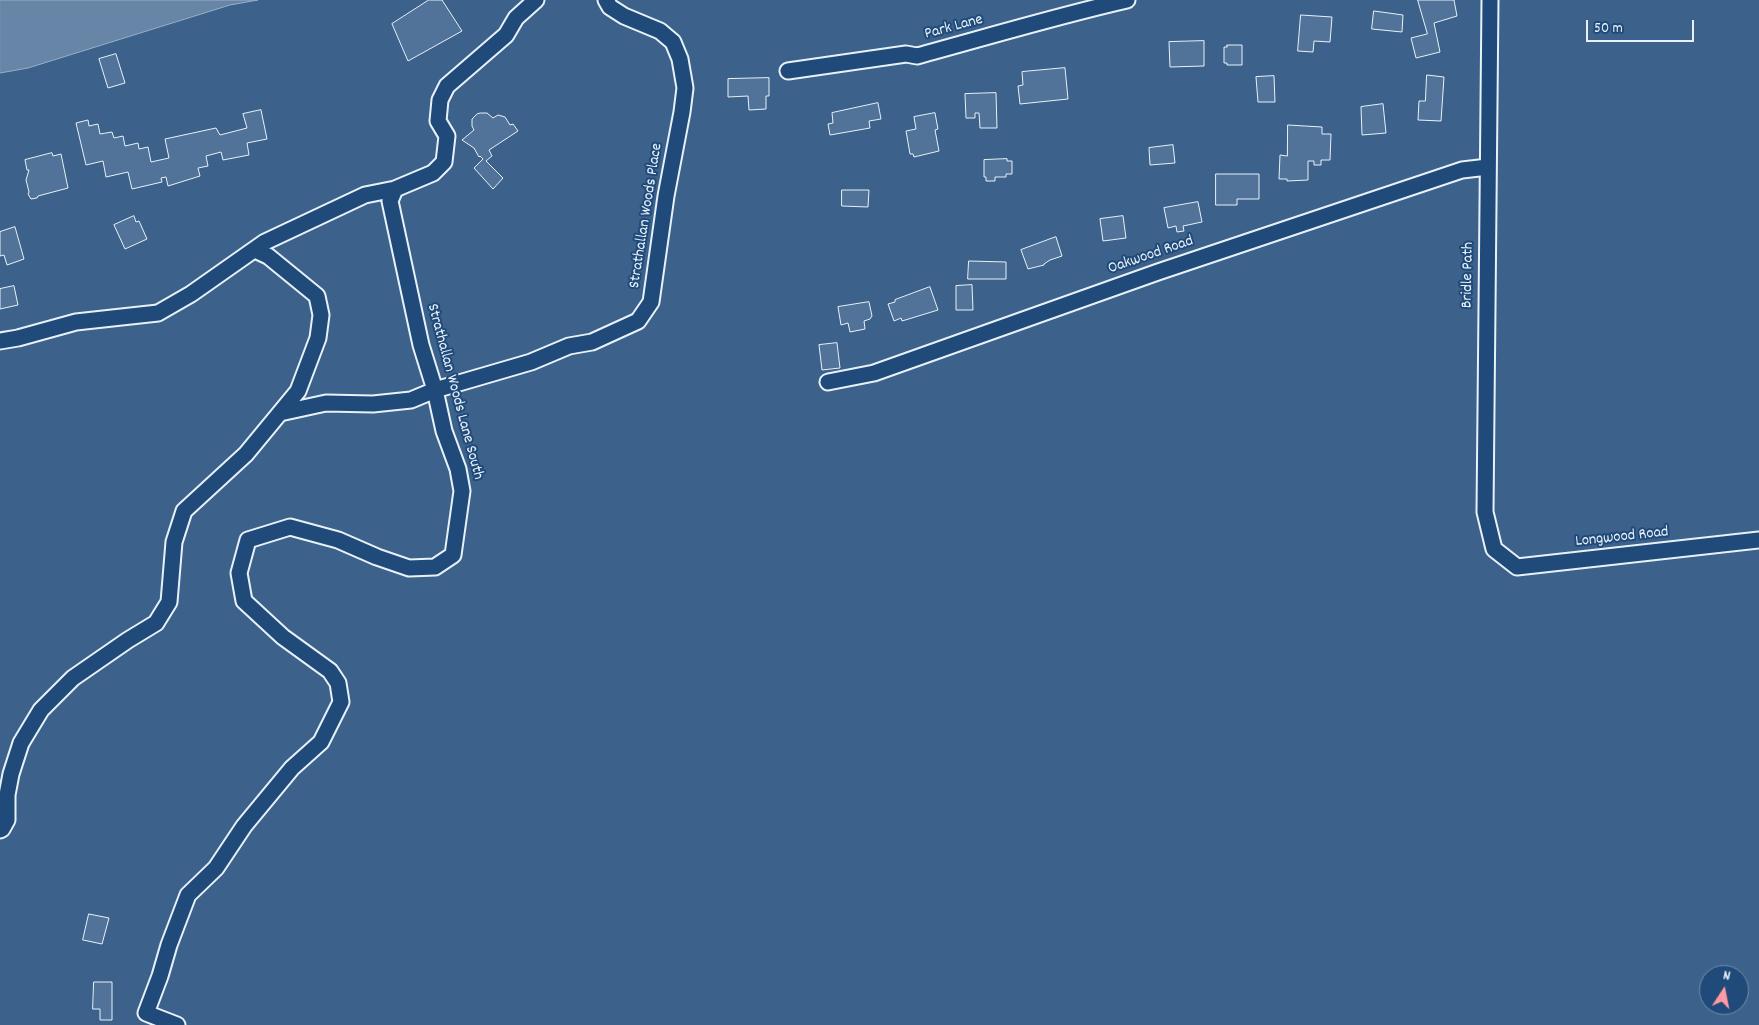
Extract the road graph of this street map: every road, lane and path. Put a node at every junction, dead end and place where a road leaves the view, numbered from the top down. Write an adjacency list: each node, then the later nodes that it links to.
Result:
1 (536, 0): 7 (street)
2 (606, 0): 11 (street, Strathallan Woods Place)
3 (1128, 0): 5 (street, Park Lane)
4 (1490, 0): 6 (street, Bridle Path)
5 (788, 72)
6 (1488, 167): 10 (street, Oakwood Road); 14 (street, Bridle Path)
7 (395, 189): 8 (street); 11 (street, Strathallan Woods Lane South)
8 (255, 250): 9 (street); 12 (street)
9 (0, 341)
10 (828, 382)
11 (435, 390): 12 (street, Strathallan Woods Place); 16 (street, Strathallan Woods Lane South)
12 (280, 413): 15 (street)
13 (1759, 540): 14 (street, Longwood Road)
14 (1494, 549)
15 (0, 830)
16 (176, 1025)

